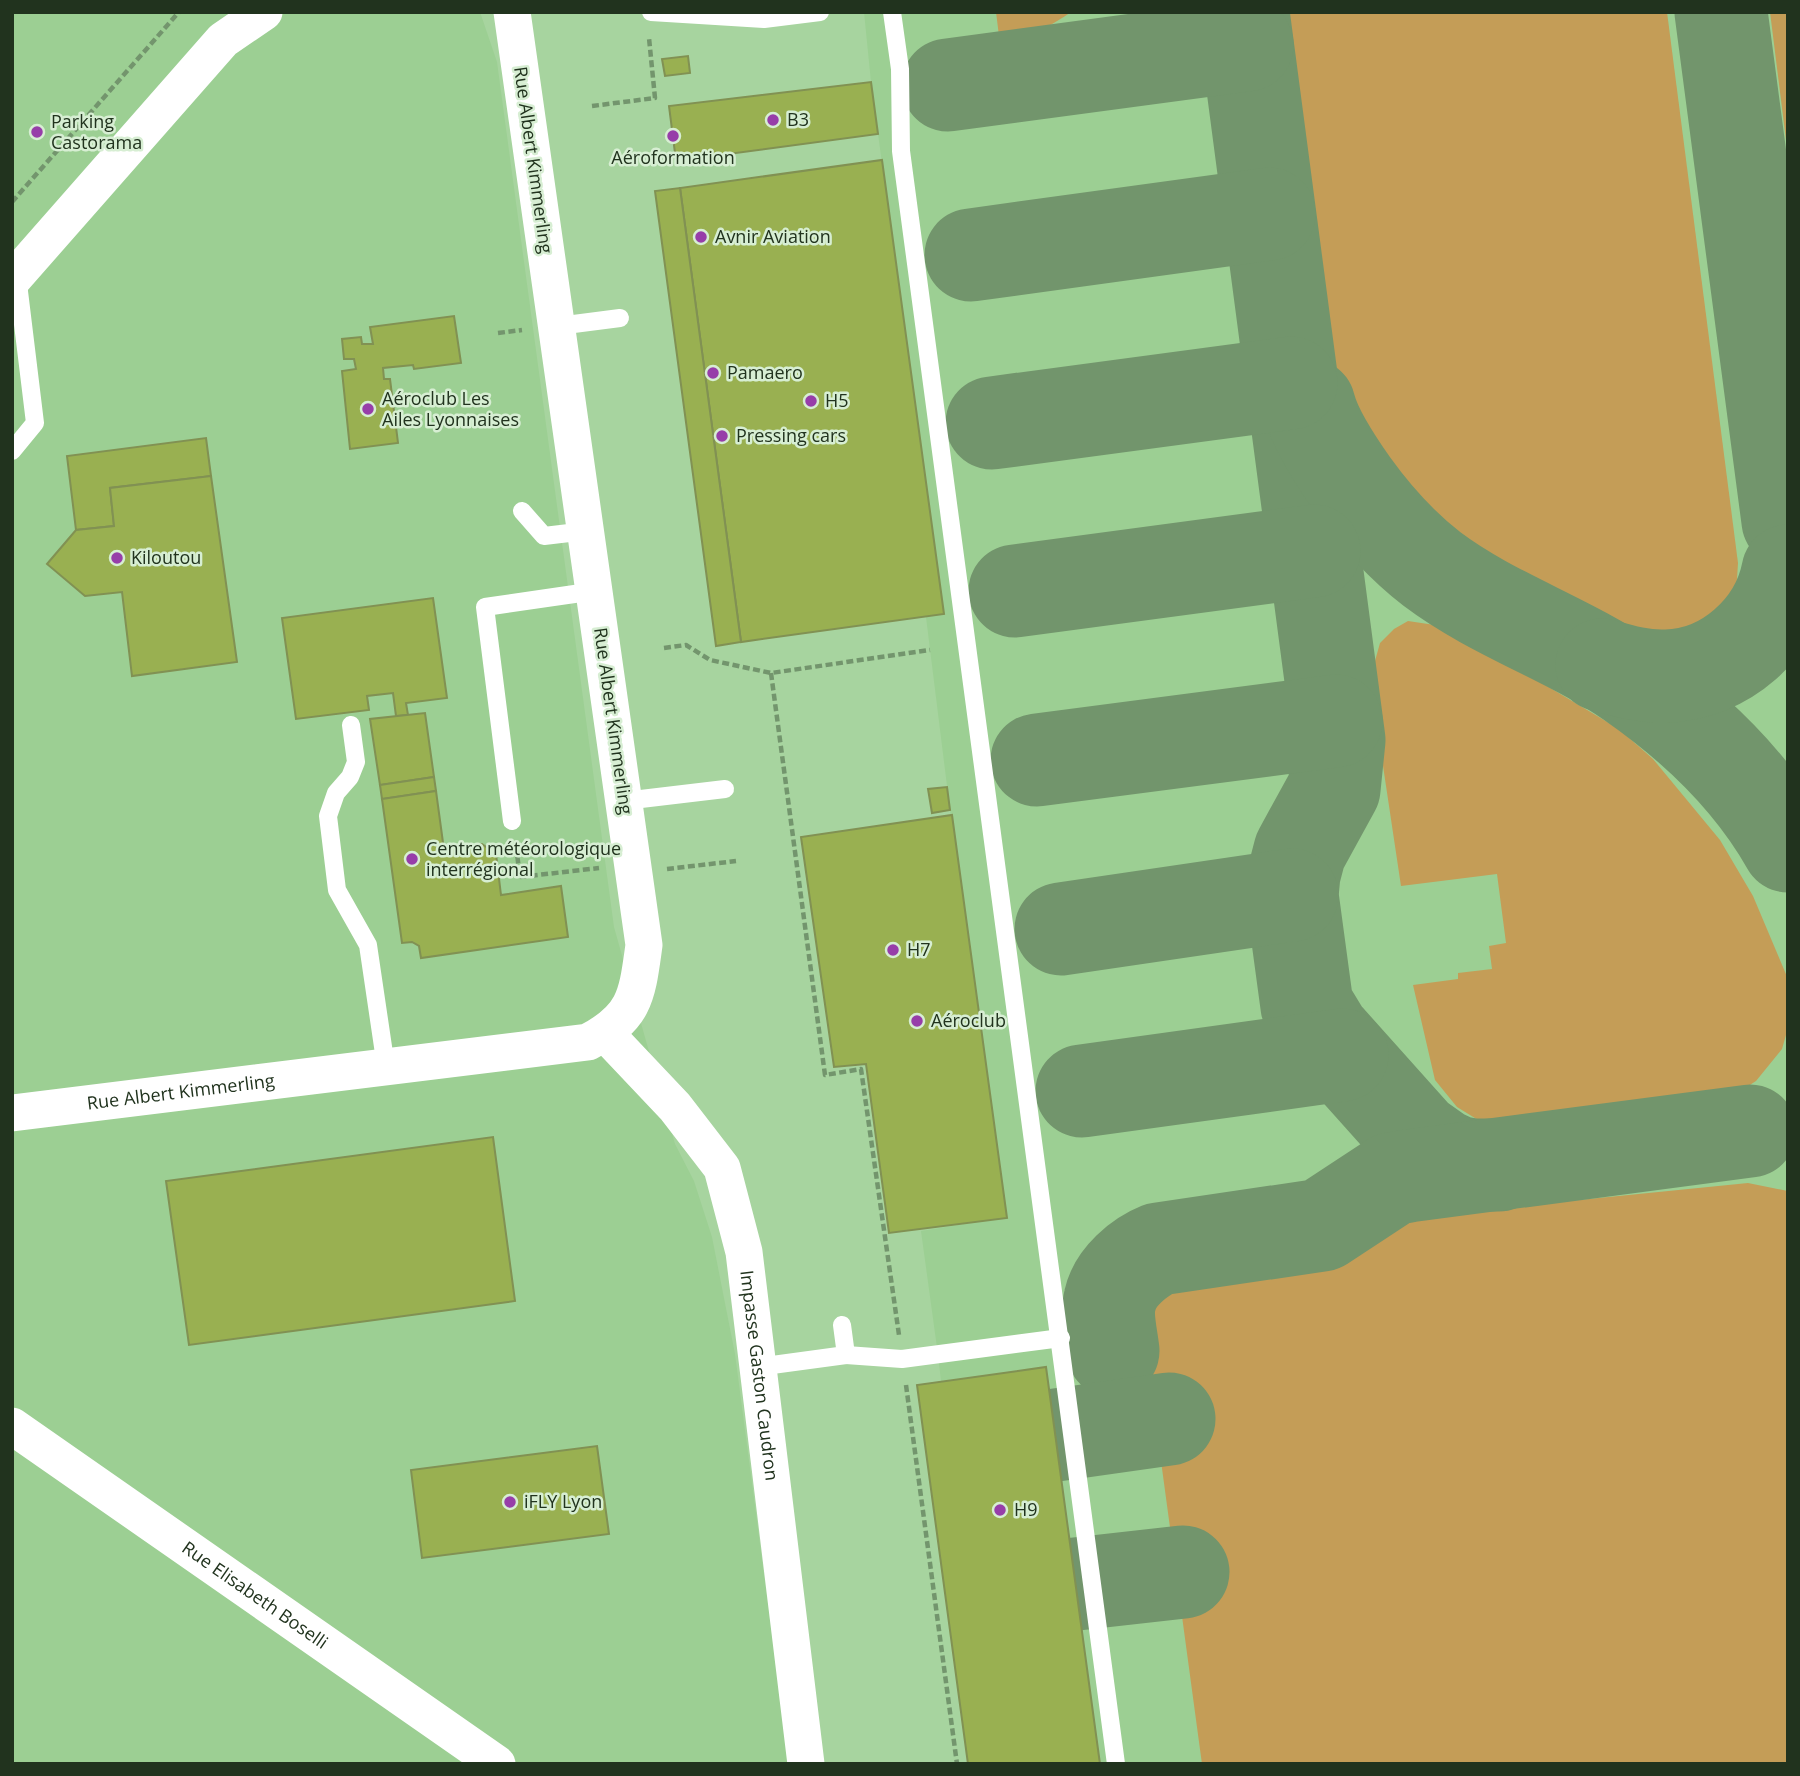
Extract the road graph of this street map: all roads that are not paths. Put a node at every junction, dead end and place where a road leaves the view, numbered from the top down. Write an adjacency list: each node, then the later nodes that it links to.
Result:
1 (479, 12): 2 (street)
2 (504, 12)
3 (512, 12): 10 (street, Rue Albert Kimmerling)
4 (651, 12): 5 (lane)
5 (820, 12)
6 (892, 12): 23 (lane)
7 (261, 13): 8 (street)
8 (15, 277): 11 (lane)
9 (620, 318): 10 (lane)
10 (558, 326): 13 (street, Rue Albert Kimmerling)
11 (12, 451)
12 (522, 511): 13 (lane)
13 (586, 531): 14 (street, Rue Albert Kimmerling)
14 (594, 591): 17 (street, Rue Albert Kimmerling); 18 (lane)
15 (351, 725): 20 (lane)
16 (725, 789): 17 (lane)
17 (624, 801): 19 (street, Rue Albert Kimmerling)
18 (512, 821)
19 (605, 1033): 20 (street, Rue Albert Kimmerling); 25 (street, Impasse Gaston Caudron)
20 (386, 1067): 21 (street, Rue Albert Kimmerling)
21 (12, 1113)
22 (842, 1325): 24 (lane)
23 (1061, 1338): 24 (lane); 29 (lane)
24 (846, 1355): 25 (lane)
25 (758, 1367): 28 (street, Impasse Gaston Caudron)
26 (12, 1426): 27 (street, Rue Elisabeth Boselli)
27 (496, 1764)
28 (806, 1764)
29 (1116, 1764)

